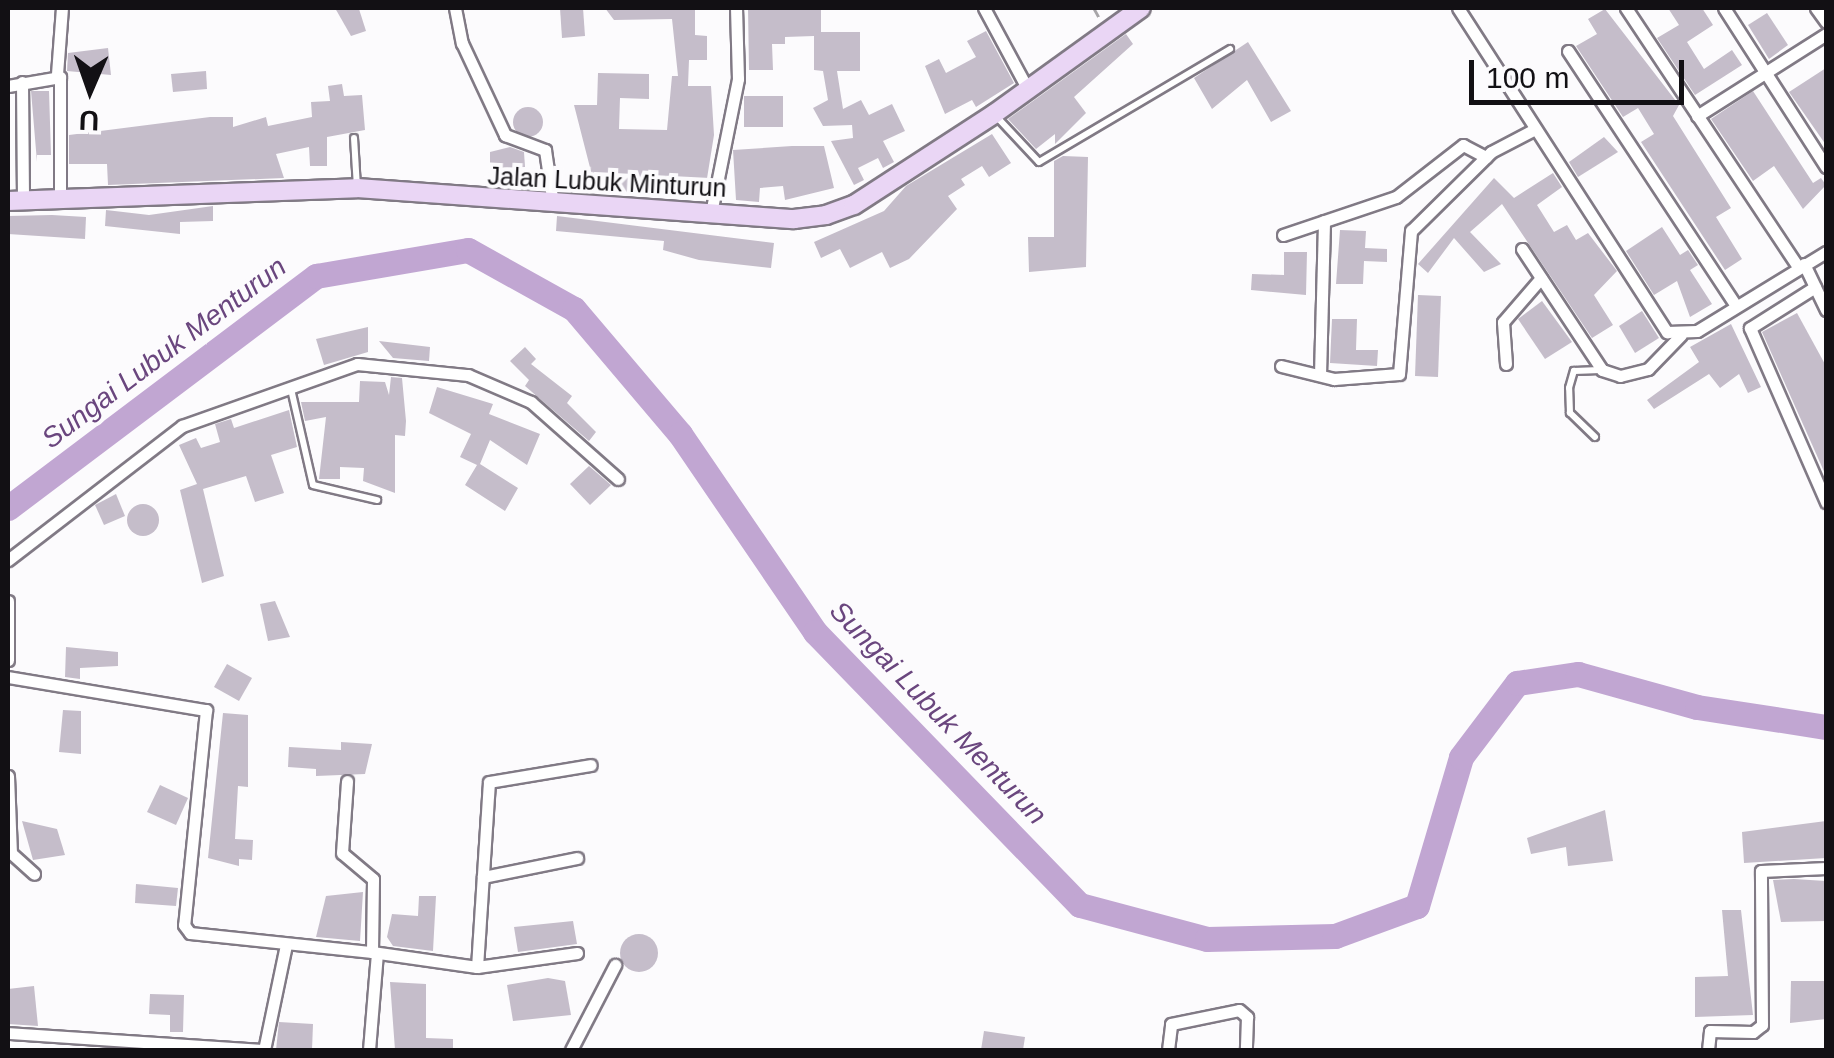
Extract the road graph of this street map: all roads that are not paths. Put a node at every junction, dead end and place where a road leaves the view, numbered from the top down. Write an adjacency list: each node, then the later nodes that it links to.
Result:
1 (62, 8): 15 (street)
2 (455, 8): 28 (street)
3 (736, 8): 29 (street)
4 (984, 8): 18 (street)
5 (1141, 8): 18 (street, Jalan Lubuk Minturun)
6 (1458, 8): 21 (street)
7 (1626, 8): 20 (street)
8 (1724, 8): 14 (street)
9 (1816, 8): 10 (street)
10 (1826, 22)
11 (1826, 34): 14 (street)
12 (1230, 49): 19 (lane)
13 (1568, 52): 37 (street)
14 (1766, 73): 20 (street); 24 (street)
15 (57, 74): 16 (street); 26 (street)
16 (22, 82): 17 (street); 27 (street)
17 (8, 86)
18 (1027, 88): 19 (street, Jalan Lubuk Minturun)
19 (994, 114): 29 (street, Jalan Lubuk Minturun)
20 (1697, 116): 34 (street)
21 (1535, 129): 23 (street); 39 (street)
22 (354, 138): 25 (lane)
23 (1486, 157): 30 (street); 43 (street)
24 (1826, 167)
25 (357, 188): 26 (street, Jalan Lubuk Minturun); 28 (street, Jalan Lubuk Minturun)
26 (60, 199): 27 (street, Jalan Lubuk Minturun)
27 (15, 201)
28 (553, 204): 29 (street, Jalan Lubuk Minturun)
29 (712, 213)
30 (1324, 222): 31 (street); 43 (street)
31 (1283, 235)
32 (1522, 249): 35 (street)
33 (1825, 258): 34 (street)
34 (1801, 266): 36 (street); 37 (street)
35 (1541, 278): 40 (street); 42 (street)
36 (1815, 287): 38 (street); 47 (street)
37 (1736, 304): 39 (street)
38 (1826, 310)
39 (1681, 334): 42 (street)
40 (1506, 364)
41 (1281, 366): 43 (street)
42 (1602, 370): 45 (lane)
43 (1320, 376)
44 (290, 383): 46 (street); 48 (lane); 49 (street)
45 (1595, 437)
46 (618, 479)
47 (1826, 499)
48 (377, 500)
49 (8, 560)
50 (8, 601): 51 (street)
51 (8, 660)
52 (8, 676): 60 (street)
53 (590, 765): 59 (street)
54 (8, 776): 58 (street)
55 (347, 781): 61 (street)
56 (577, 858): 59 (street)
57 (1826, 868): 70 (street)
58 (34, 874)
59 (483, 878): 64 (street)
60 (286, 945): 61 (street); 65 (street)
61 (374, 952): 64 (street); 66 (street)
62 (576, 953): 64 (street)
63 (615, 965): 67 (street)
64 (477, 967)
65 (8, 1033)
66 (369, 1050)
67 (571, 1050)
68 (1166, 1050): 69 (street)
69 (1246, 1050)
70 (1708, 1050)

